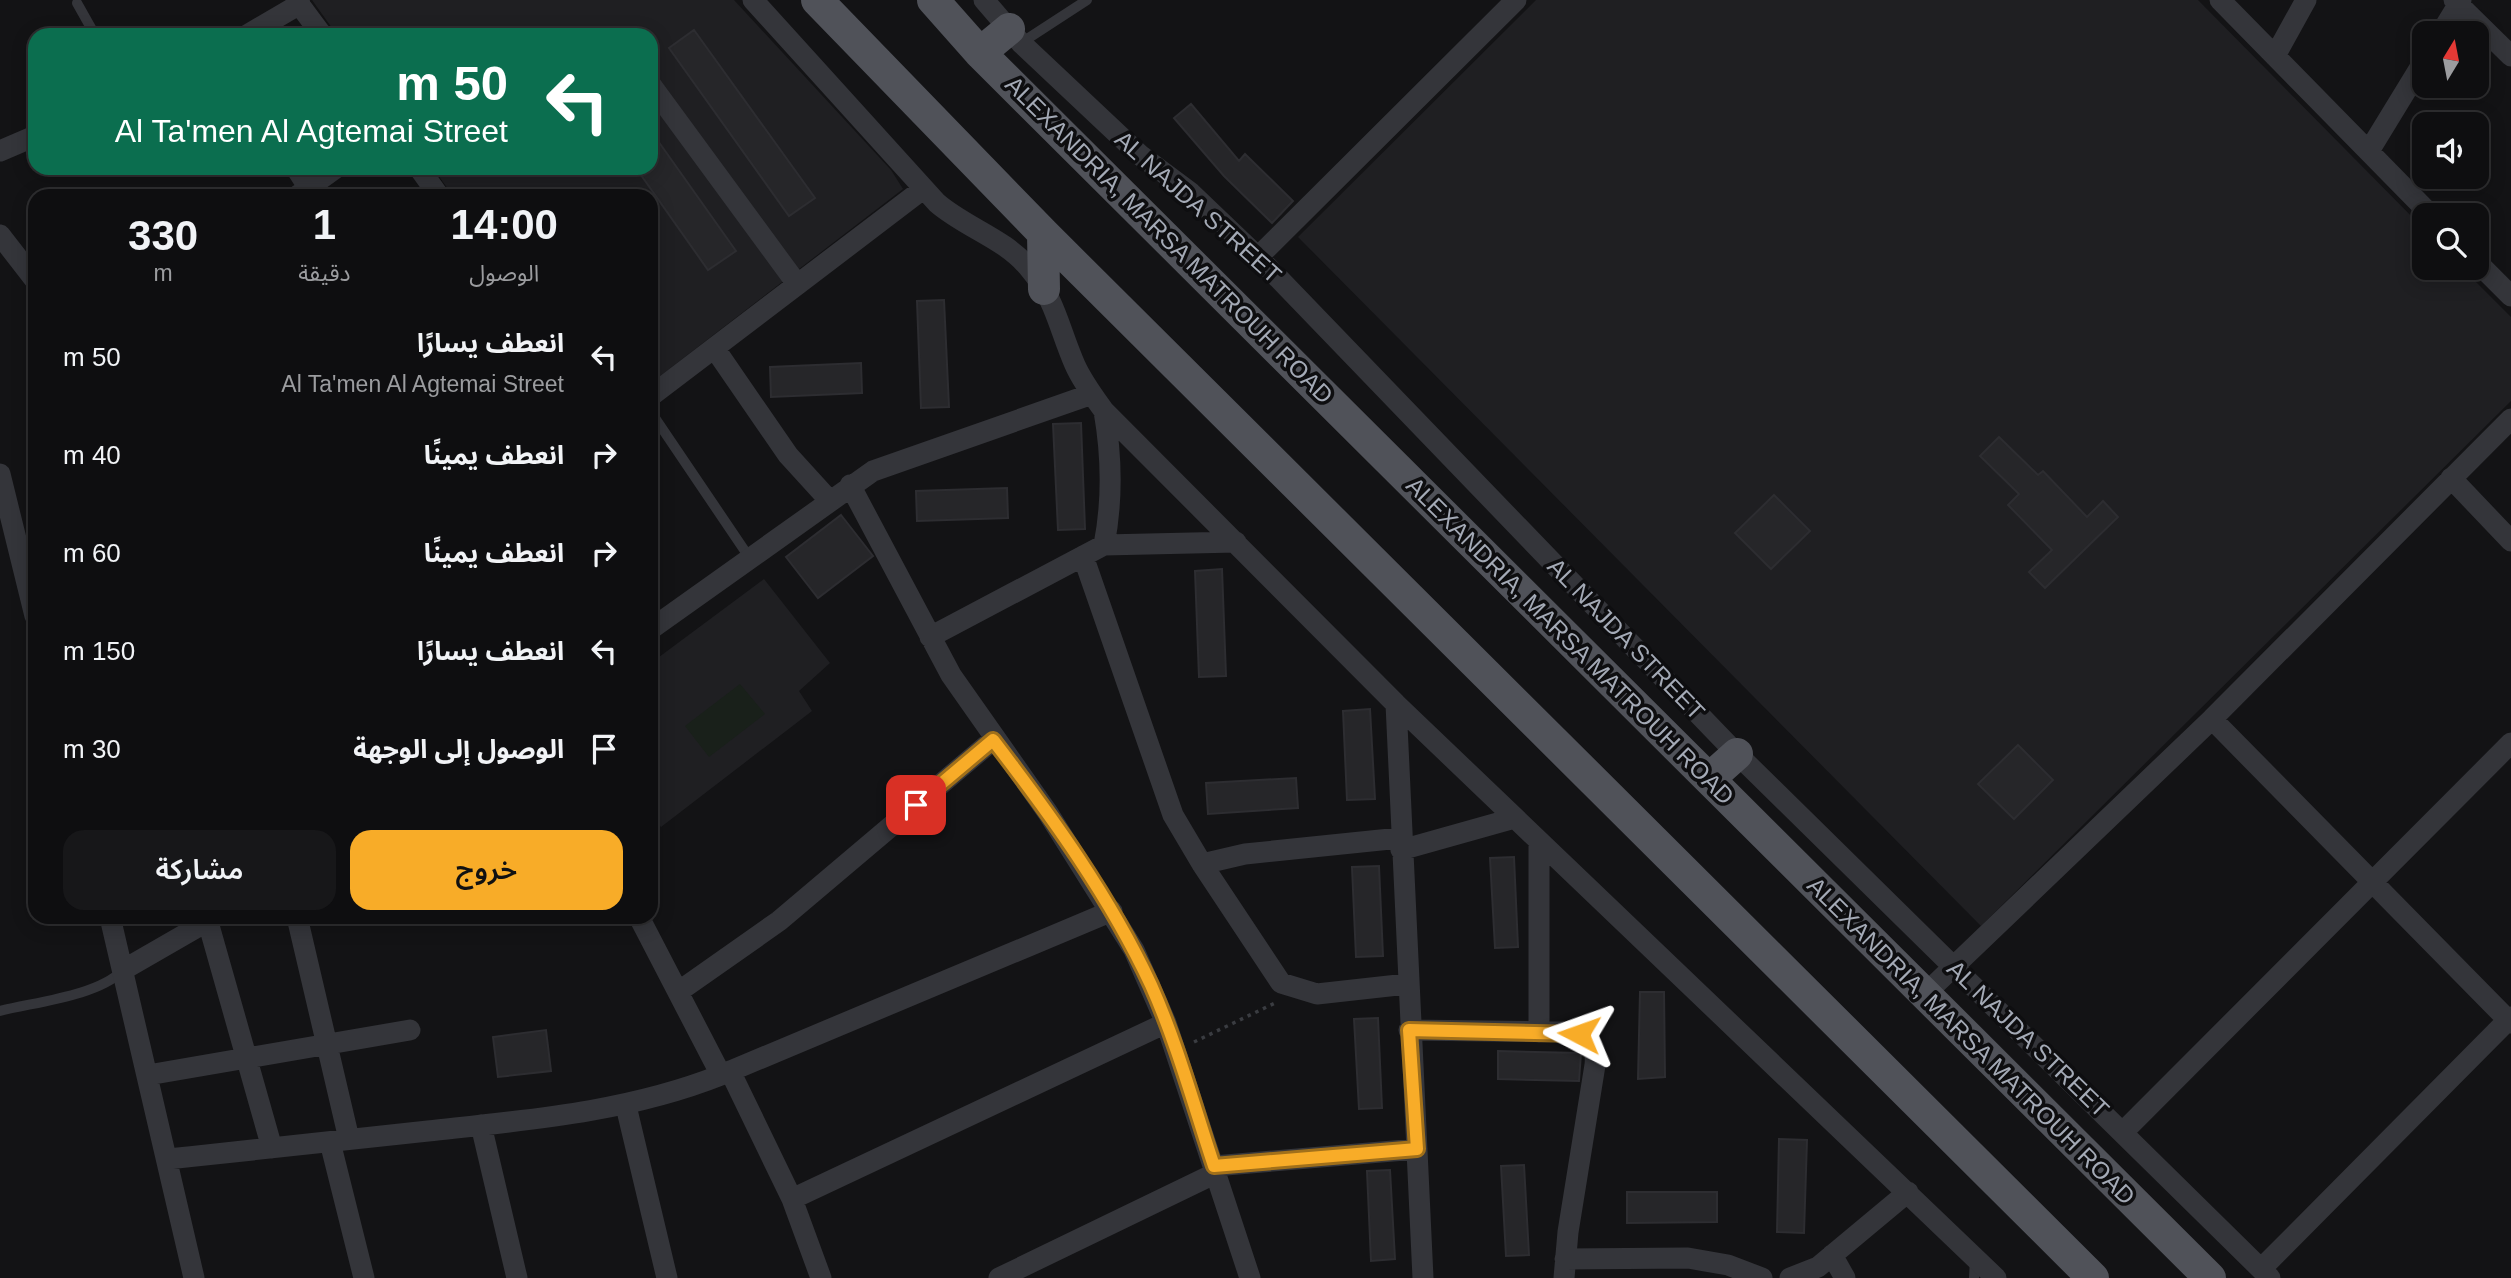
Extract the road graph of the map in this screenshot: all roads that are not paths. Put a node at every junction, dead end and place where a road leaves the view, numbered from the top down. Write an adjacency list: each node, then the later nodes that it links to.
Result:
1 (753, 0): 27 (street)
2 (817, 0): 29 (main road)
3 (933, 0): 17 (main road, ALEXANDRIA, MARSA MATROUH ROAD)
4 (984, 0): 16 (street, AL NAJDA STREET)
5 (1087, 0): 16 (lane)
6 (1516, 0): 31 (street)
7 (2220, 0): 18 (street)
8 (2306, 0): 18 (street)
9 (2458, 1): 12 (street); 19 (street)
10 (298, 2): 14 (street); 15 (street)
11 (77, 3): 13 (lane)
12 (2447, 21)
13 (91, 28)
14 (258, 28)
15 (317, 28)
16 (1015, 36): 17 (main road); 31 (street, AL NAJDA STREET)
17 (980, 53): 59 (main road, ALEXANDRIA, MARSA MATROUH ROAD)
18 (2276, 56): 24 (street)
19 (2511, 57)
20 (2412, 81): 24 (street)
21 (658, 95): 34 (street)
22 (28, 139): 23 (street)
23 (0, 151)
24 (2369, 152): 28 (street)
25 (328, 175): 26 (street)
26 (311, 189)
27 (923, 189): 34 (street); 35 (street)
28 (2419, 203)
29 (1044, 233): 35 (main road); 112 (main road)
30 (0, 235): 32 (street)
31 (1258, 257): 58 (street, AL NAJDA STREET)
32 (28, 271)
33 (2489, 274): 36 (street)
34 (797, 284): 37 (street)
35 (1044, 289): 39 (street)
36 (2511, 296)
37 (715, 349): 38 (street); 45 (street)
38 (658, 392)
39 (1098, 402): 44 (street); 47 (street); 48 (street)
40 (2511, 419): 43 (street)
41 (658, 422): 50 (lane)
42 (0, 474): 51 (street)
43 (2451, 478): 46 (street); 55 (street)
44 (850, 485): 45 (street); 53 (street)
45 (829, 500): 50 (street)
46 (2511, 541)
47 (1236, 542): 48 (street); 54 (street)
48 (1104, 545): 49 (street)
49 (1083, 556): 53 (street); 63 (street)
50 (749, 557): 52 (street)
51 (28, 588)
52 (658, 624)
53 (930, 637): 56 (street)
54 (1396, 704): 60 (street); 62 (street)
55 (2213, 719): 64 (street); 71 (street)
56 (993, 740): 65 (street); 74 (street)
57 (2511, 743): 64 (street)
58 (1737, 754): 59 (main road); 71 (street, AL NAJDA STREET)
59 (1709, 779): 75 (main road, ALEXANDRIA, MARSA MATROUH ROAD)
60 (1515, 818): 61 (street); 62 (street)
61 (1539, 841): 81 (street); 94 (street)
62 (1401, 844): 63 (street); 73 (street)
63 (1202, 864): 73 (street)
64 (2371, 882): 77 (street); 88 (street)
65 (1112, 911): 78 (street); 84 (street)
66 (112, 924): 72 (street)
67 (204, 924): 72 (street)
68 (212, 924): 83 (street)
69 (299, 924): 82 (street)
70 (643, 924): 74 (street)
71 (1954, 966): 75 (street); 88 (street, AL NAJDA STREET)
72 (123, 970): 76 (lane); 85 (street)
73 (1407, 984): 80 (street)
74 (678, 992): 84 (street)
75 (1924, 995): 113 (main road, ALEXANDRIA, MARSA MATROUH ROAD)
76 (0, 1011)
77 (2510, 1020): 99 (street)
78 (1166, 1023): 93 (street); 95 (street)
79 (410, 1030): 82 (street)
80 (1409, 1030): 81 (street); 91 (street)
81 (1539, 1031): 98 (street)
82 (327, 1044): 83 (street); 89 (street)
83 (247, 1058): 85 (street); 90 (street)
84 (726, 1073): 86 (street); 95 (street)
85 (148, 1075): 92 (street)
86 (625, 1106): 87 (street); 103 (street)
87 (481, 1125): 89 (street); 102 (street)
88 (2123, 1132): 99 (street, AL NAJDA STREET)
89 (339, 1140): 90 (street); 101 (street)
90 (272, 1148): 92 (street)
91 (1417, 1149): 93 (street); 107 (street)
92 (168, 1159): 100 (street)
93 (1215, 1169): 105 (street); 106 (street)
94 (1908, 1192): 96 (street); 97 (street)
95 (792, 1199): 104 (street)
96 (1832, 1255): 109 (street); 110 (street)
97 (1975, 1267): 111 (street)
98 (1565, 1268): 108 (street)
99 (2265, 1273)
100 (194, 1278)
101 (363, 1278)
102 (517, 1278)
103 (667, 1278)
104 (821, 1278)
105 (999, 1278)
106 (1250, 1278)
107 (1423, 1278)
108 (1762, 1278)
109 (1790, 1278)
110 (1845, 1278)
111 (1996, 1278)
112 (2093, 1278)
113 (2210, 1278)

